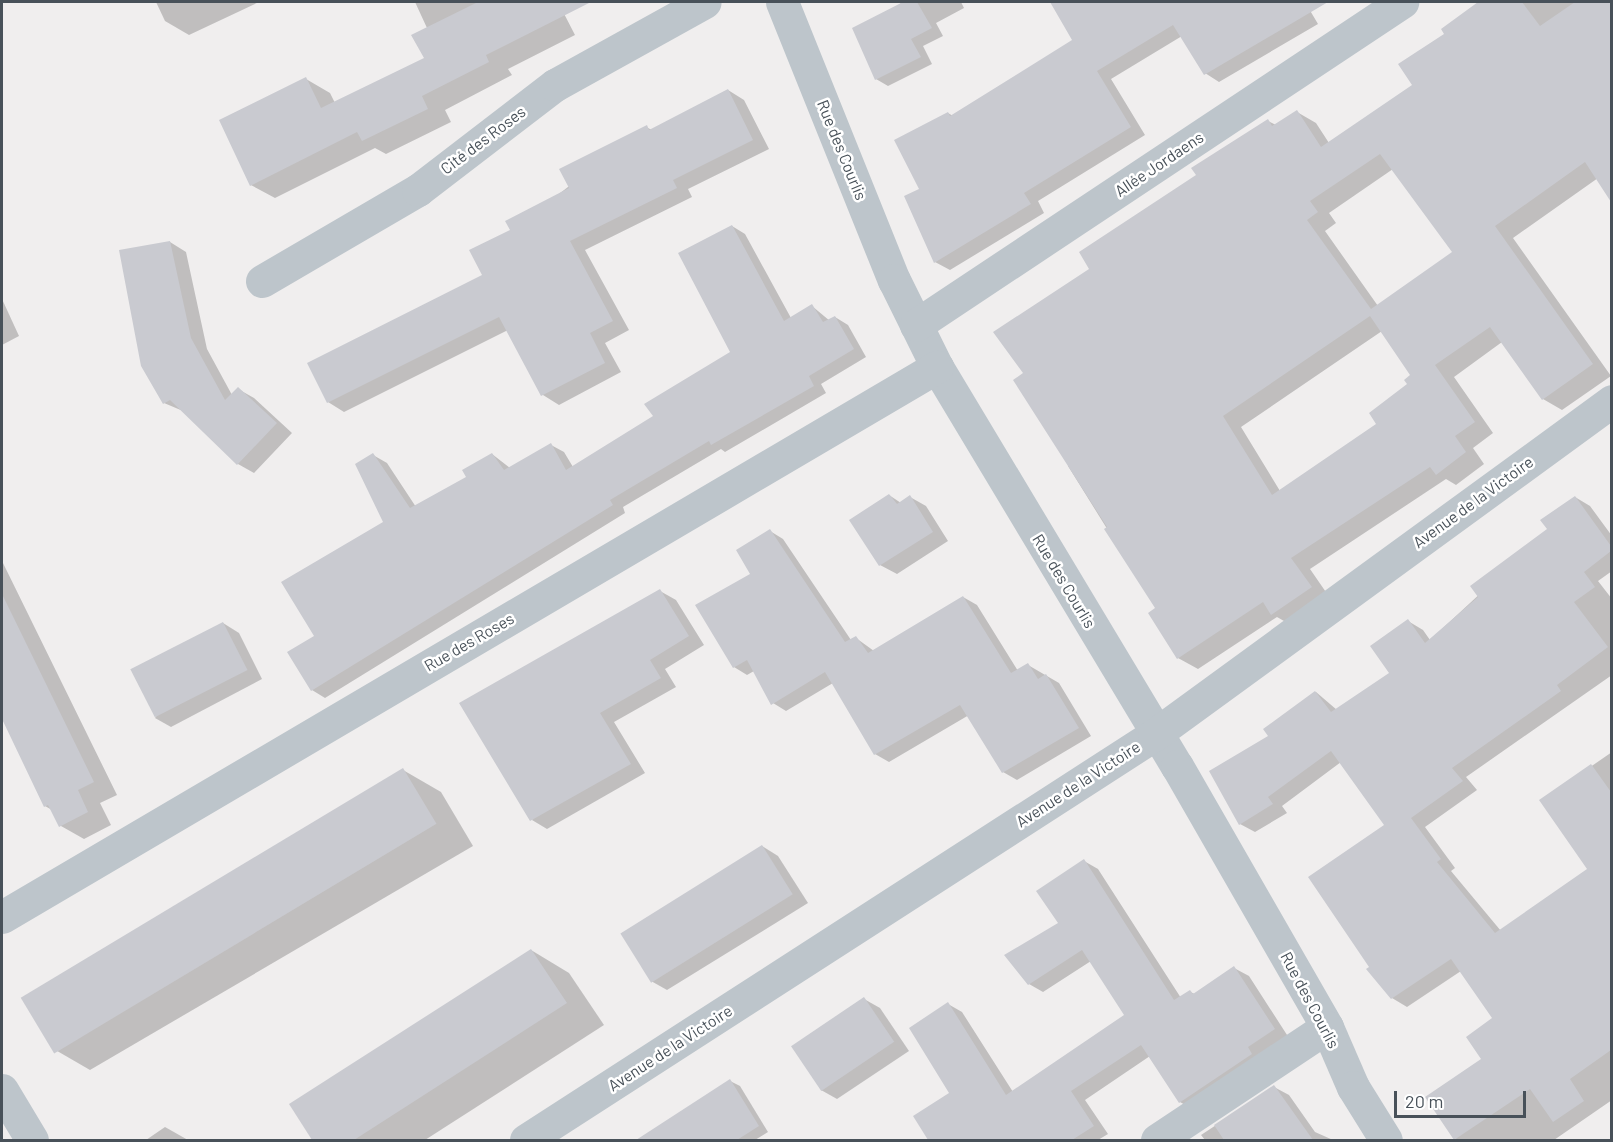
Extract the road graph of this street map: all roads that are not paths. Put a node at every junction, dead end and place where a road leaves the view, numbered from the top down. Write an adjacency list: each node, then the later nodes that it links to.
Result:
1 (705, 2): 4 (street, Cité des Roses)
2 (782, 2): 5 (street, Rue des Courlis)
3 (1402, 2): 5 (street, Allée Jordaens)
4 (262, 281)
5 (916, 325): 6 (street, Rue des Courlis)
6 (938, 367): 8 (street, Rue des Courlis); 9 (street, Rue des Roses)
7 (1611, 401): 8 (street, Avenue de la Victoire)
8 (1155, 735): 10 (street, Rue des Courlis); 13 (street, Avenue de la Victoire)
9 (2, 917)
10 (1327, 1027): 14 (street); 15 (street, Rue des Courlis)
11 (2, 1090): 12 (street)
12 (32, 1140)
13 (526, 1140)
14 (1157, 1140)
15 (1386, 1140)

